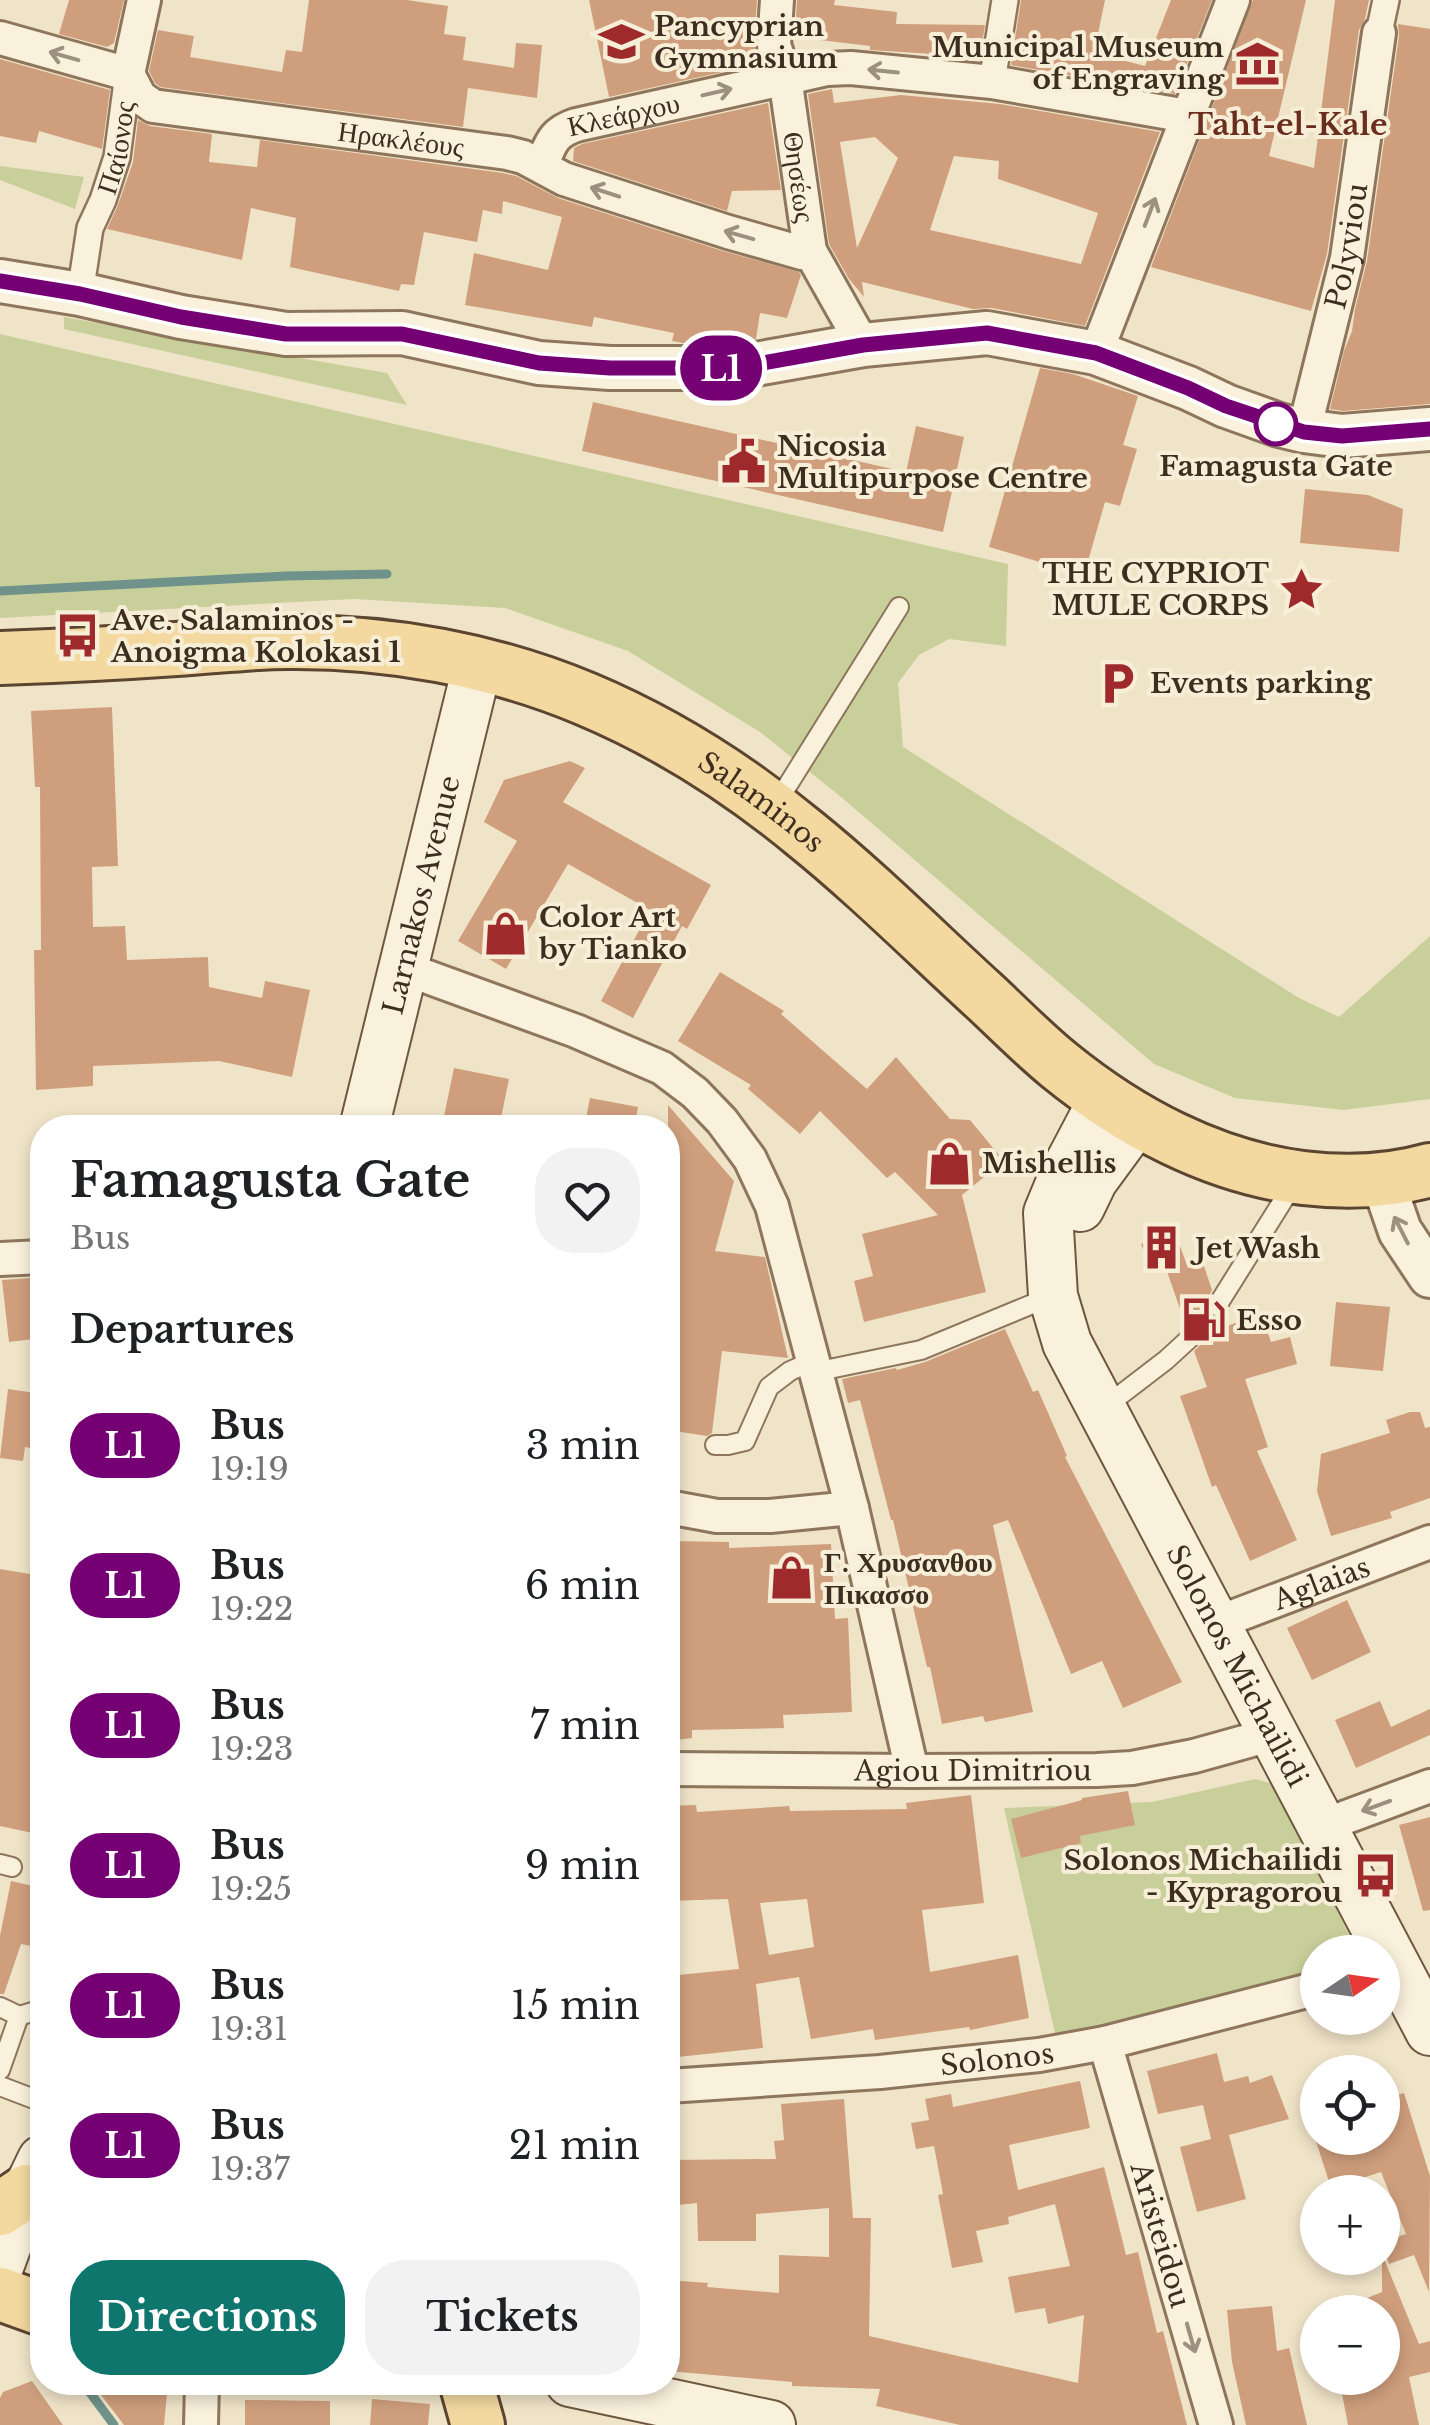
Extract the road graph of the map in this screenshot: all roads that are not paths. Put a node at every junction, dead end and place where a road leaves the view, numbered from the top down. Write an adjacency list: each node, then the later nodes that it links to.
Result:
1 (144, 0): 8 (street, Παίονος)
2 (777, 0): 9 (street, Θησέως)
3 (1005, 0): 10 (street)
4 (1233, 0): 11 (street)
5 (1386, 0): 6 (street, Polyviou)
6 (1379, 33): 19 (street, Polyviou)
7 (0, 38): 8 (street, Ηρακλέους, one-way to 7)
8 (128, 74): 12 (street, Ηρακλέους); 15 (street, Παίονος)
9 (785, 77): 10 (street, Κλεάρχου, one-way to 9); 12 (street, Κλεάρχου, one-way to 9); 13 (street, Θησέως)
10 (992, 82): 11 (street, Κλεάρχου)
11 (1188, 116): 17 (street, one-way to 11)
12 (541, 166): 13 (street, Ηρακλέους, one-way to 12)
13 (810, 251): 16 (street, Θησέως)
14 (0, 281): 15 (street)
15 (80, 294): 16 (street)
16 (863, 345): 17 (street)
17 (1096, 353): 19 (street)
18 (1430, 429): 19 (street)
19 (1304, 432)
20 (900, 607): 23 (lane)
21 (0, 658): 22 (main road, Salaminos)
22 (478, 663): 23 (main road, Salaminos); 24 (main road, Larnakos Avenue)
23 (773, 809): 25 (main road, Salaminos)
24 (404, 968): 26 (main road, Larnakos Avenue); 35 (street)
25 (1120, 1108): 28 (main road, Salaminos); 32 (main road)
26 (367, 1115)
27 (1406, 1175): 28 (main road, Salaminos); 31 (street, one-way to 27)
28 (1297, 1177): 33 (lane)
29 (30, 1258): 30 (street)
30 (0, 1259)
31 (1430, 1276)
32 (1052, 1296): 35 (lane); 36 (main road, Solonos Michailidi)
33 (1218, 1306)
34 (1190, 1338): 36 (lane)
35 (814, 1367): 37 (lane); 38 (street)
36 (1101, 1410): 41 (main road, Solonos Michailidi)
37 (715, 1445)
38 (852, 1508): 39 (street); 44 (street)
39 (680, 1509)
40 (1430, 1542): 41 (street, Aglaias)
41 (1214, 1624): 42 (main road, Solonos Michailidi)
42 (1273, 1734): 44 (street, Agiou Dimitriou); 46 (main road, Solonos Michailidi)
43 (680, 1769): 44 (street, Agiou Dimitriou)
44 (912, 1772)
45 (1430, 1786): 46 (street, one-way to 46)
46 (1322, 1826): 47 (main road, Solonos Michailidi)
47 (1373, 1935)
48 (1400, 1985): 53 (main road, Solonos Michailidi)
49 (1300, 1993): 54 (street, Solonos)
50 (0, 2007): 52 (lane)
51 (30, 2013): 52 (lane)
52 (18, 2016): 55 (lane)
53 (1430, 2031)
54 (1105, 2043): 56 (street, Solonos); 69 (street, Aristeidou, one-way to 69)
55 (0, 2070)
56 (680, 2085)
57 (0, 2086): 58 (lane)
58 (30, 2097)
59 (23, 2186): 60 (main road)
60 (0, 2264)
61 (0, 2294): 62 (main road)
62 (30, 2304)
63 (202, 2395): 66 (street)
64 (470, 2395): 67 (main road)
65 (631, 2395): 68 (main road)
66 (201, 2425)
67 (478, 2425)
68 (772, 2425)
69 (1216, 2425)

